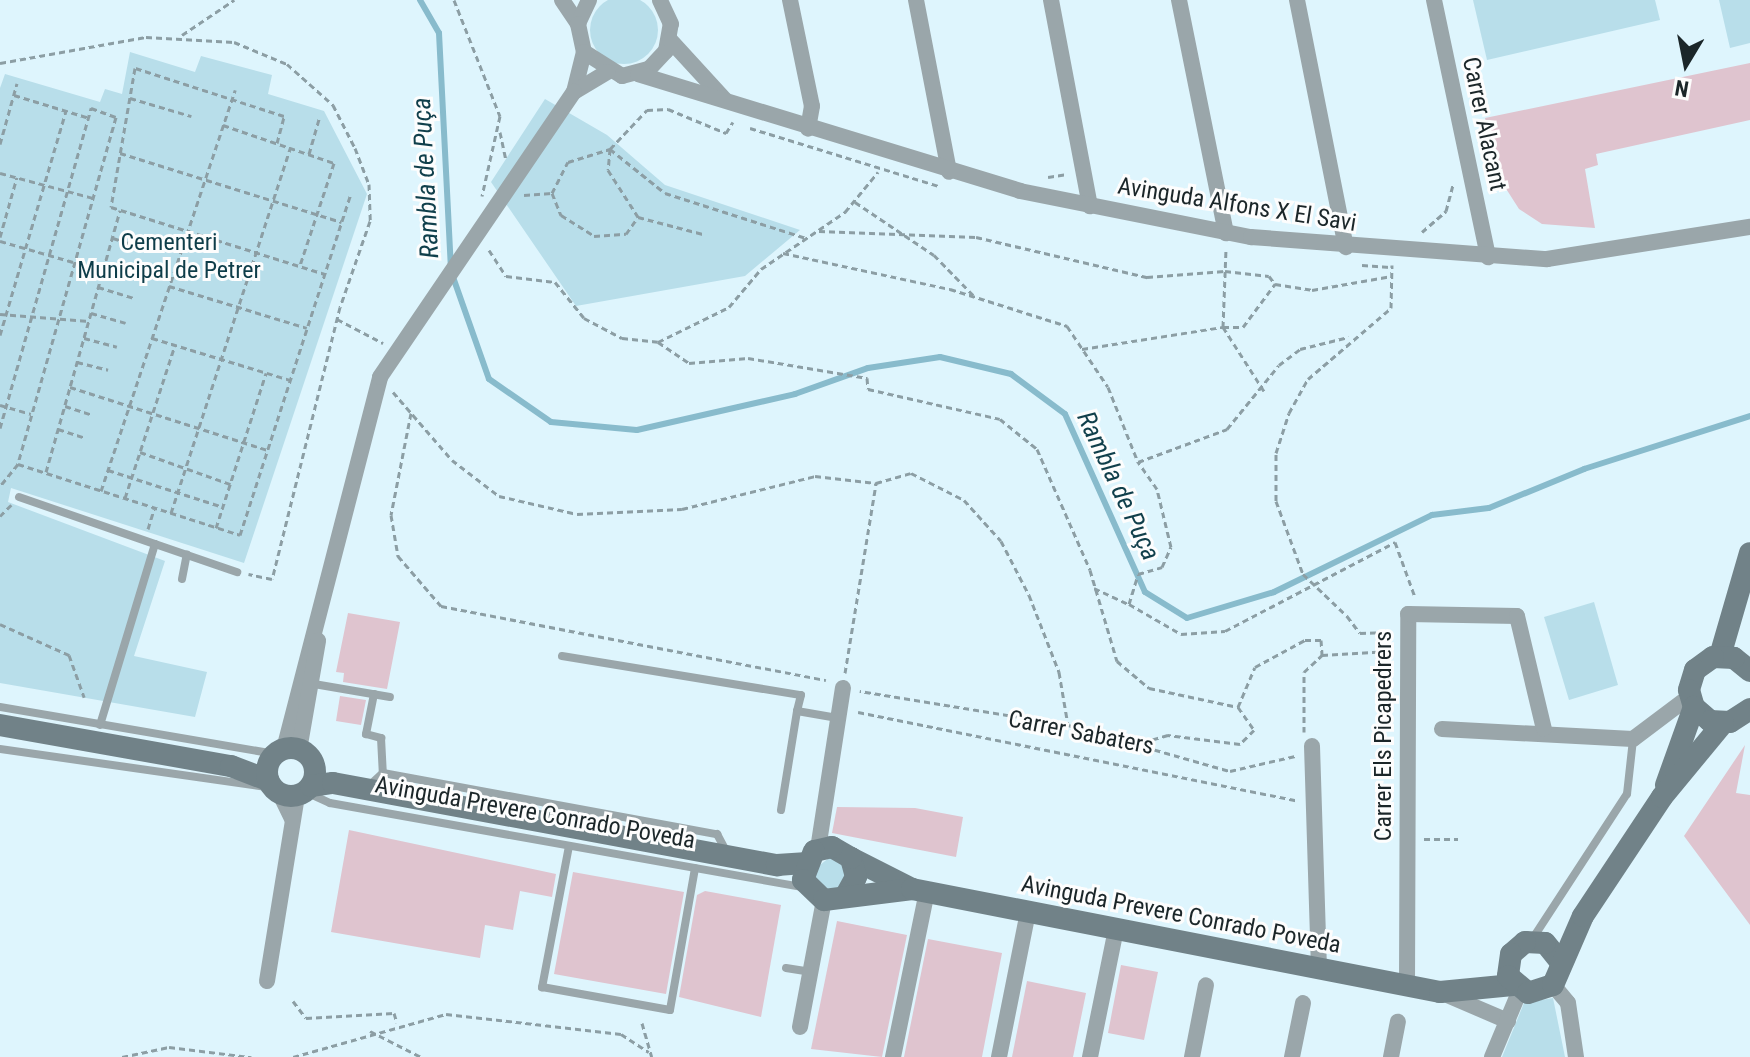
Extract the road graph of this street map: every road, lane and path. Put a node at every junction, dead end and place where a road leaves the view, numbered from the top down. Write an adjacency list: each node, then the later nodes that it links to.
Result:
1 (234, 0): 13 (path)
2 (454, 0): 33 (path)
3 (562, 0): 12 (street)
4 (589, 0): 12 (street)
5 (660, 0): 14 (street)
6 (790, 0): 32 (street)
7 (916, 0): 42 (street)
8 (1051, 0): 56 (street)
9 (1179, 0): 64 (street)
10 (1297, 0): 72 (street)
11 (1434, 0): 79 (street, Carrer Alacant)
12 (578, 24): 15 (street)
13 (179, 36): 16 (path); 98 (path)
14 (670, 40): 18 (street); 25 (street, Avinguda Alfons X El Savi)
15 (584, 52): 17 (street); 21 (street)
16 (0, 63)
17 (607, 72): 18 (street, Avinguda Alfons X El Savi); 21 (street)
18 (638, 74): 25 (street, Avinguda Alfons X El Savi)
19 (17, 83): 22 (path)
20 (235, 90): 24 (path)
21 (574, 92): 111 (street, bridge)
22 (14, 95): 26 (path); 35 (path)
23 (130, 97): 24 (path); 27 (path); 38 (path)
24 (232, 99): 31 (path); 34 (path)
25 (729, 104): 32 (street, Avinguda Alfons X El Savi)
26 (66, 111): 28 (path); 48 (path)
27 (191, 116)
28 (89, 118): 49 (path); 52 (path)
29 (319, 118): 39 (path)
30 (733, 122): 37 (path)
31 (223, 125): 34 (path); 45 (path)
32 (808, 129): 42 (street, Avinguda Alfons X El Savi)
33 (500, 131): 41 (path); 54 (path)
34 (277, 143): 36 (path)
35 (0, 144)
36 (290, 148): 39 (path); 53 (path)
37 (610, 149): 50 (path); 59 (path); 69 (path)
38 (120, 153): 45 (path); 57 (path)
39 (309, 154): 58 (path)
40 (879, 170): 55 (path)
41 (512, 171)
42 (949, 172): 56 (street, Avinguda Alfons X El Savi)
43 (0, 173): 44 (path)
44 (17, 177): 48 (path); 70 (path)
45 (205, 179): 53 (path); 62 (path)
46 (1453, 179): 67 (path)
47 (518, 183): 50 (path)
48 (44, 185): 49 (path); 73 (path)
49 (68, 192): 52 (path); 78 (path)
50 (552, 193): 59 (path)
51 (351, 194): 60 (path)
52 (93, 198): 80 (path)
53 (273, 200): 58 (path); 75 (path)
54 (481, 200)
55 (855, 202): 63 (path); 66 (path)
56 (1090, 206): 64 (street, Avinguda Alfons X El Savi)
57 (120, 210): 62 (path); 68 (path)
58 (317, 214): 60 (path); 82 (path)
59 (638, 217): 65 (path)
60 (342, 222): 85 (path)
61 (1750, 227): 79 (street, Avinguda Alfons X El Savi)
62 (188, 229): 75 (path); 88 (path)
63 (819, 231): 66 (path); 69 (path)
64 (1226, 233): 72 (street, Avinguda Alfons X El Savi); 83 (path)
65 (703, 234)
66 (907, 235): 83 (path); 90 (path)
67 (1410, 235)
68 (113, 238): 74 (path); 81 (path)
69 (806, 238): 76 (path)
70 (0, 239): 73 (path)
71 (487, 241): 107 (path)
72 (1346, 247): 77 (street, Avinguda Alfons X El Savi)
73 (26, 248): 78 (path); 95 (path)
74 (147, 249)
75 (256, 251): 82 (path); 92 (path)
76 (783, 253): 90 (path); 107 (path)
77 (1393, 253): 79 (street, Avinguda Alfons X El Savi); 86 (path)
78 (50, 255): 80 (path); 96 (path)
79 (1488, 257)
80 (75, 262): 97 (path)
81 (105, 264): 84 (path); 89 (path)
82 (299, 266): 85 (path)
83 (1225, 271): 87 (path); 101 (path)
84 (142, 274)
85 (325, 274): 102 (path)
86 (1392, 276): 87 (path); 104 (path)
87 (1275, 284): 101 (path)
88 (169, 286): 92 (path); 106 (path)
89 (98, 287): 91 (path); 93 (path)
90 (974, 296): 110 (path)
91 (134, 298)
92 (238, 307): 102 (path); 112 (path)
93 (91, 313): 99 (path); 100 (path)
94 (0, 314): 95 (path)
95 (6, 314): 96 (path); 103 (path)
96 (32, 314): 97 (path); 123 (path)
97 (60, 315): 99 (path); 125 (path)
98 (337, 319): 111 (path); 156 (path)
99 (89, 321): 105 (path)
100 (126, 323)
101 (1223, 327): 110 (path); 119 (path)
102 (307, 328): 117 (path)
103 (0, 335)
104 (1349, 337): 119 (path); 163 (path, bridge)
105 (84, 338): 109 (path); 113 (path)
106 (152, 338): 108 (path); 122 (path)
107 (658, 342): 158 (path)
108 (175, 345): 112 (path); 126 (path)
109 (117, 347)
110 (1082, 349): 135 (path)
111 (398, 351): 116 (street, bridge)
112 (221, 359): 115 (path); 129 (path)
113 (77, 362): 114 (path); 118 (path)
114 (108, 370)
115 (266, 373): 117 (path); 132 (path)
116 (380, 377): 124 (path); 162 (street)
117 (290, 380): 133 (path)
118 (70, 387): 121 (path); 122 (path)
119 (1264, 391): 135 (path)
120 (0, 405): 123 (path)
121 (65, 406): 127 (path); 130 (path)
122 (129, 406): 126 (path); 138 (path)
123 (6, 407): 125 (path); 128 (path)
124 (411, 413): 141 (path); 169 (path)
125 (32, 414): 136 (path)
126 (153, 414): 129 (path); 134 (path)
127 (92, 415)
128 (0, 428)
129 (198, 428): 132 (path); 137 (path)
130 (58, 429): 131 (path); 139 (path)
131 (85, 438)
132 (244, 442): 133 (path); 142 (path)
133 (267, 450): 151 (path)
134 (140, 452): 137 (path); 140 (path)
135 (1138, 462): 159 (path)
136 (18, 464): 139 (path); 143 (path)
137 (185, 468): 142 (path); 145 (path)
138 (108, 470): 140 (path); 144 (path)
139 (46, 473): 144 (path)
140 (131, 478): 145 (path); 147 (path)
141 (876, 483): 169 (path); 181 (path)
142 (230, 484): 148 (path)
143 (0, 486)
144 (101, 491): 147 (path)
145 (177, 493): 148 (path); 150 (path)
146 (19, 497): 152 (lane)
147 (125, 498): 149 (path)
148 (223, 507): 151 (path)
149 (154, 508): 150 (path); 152 (path)
150 (171, 513): 151 (path)
151 (216, 528)
152 (145, 540): 153 (lane)
153 (155, 544): 155 (lane); 180 (lane)
154 (1750, 553): 166 (street)
155 (187, 554): 156 (lane); 157 (lane)
156 (237, 572)
157 (182, 579)
158 (1094, 588): 159 (path); 175 (path)
159 (1129, 604): 160 (path)
160 (1417, 614): 163 (street, Carrer Els Picapedrers); 183 (street, Carrer Els Picapedrers)
161 (0, 624): 171 (path)
162 (318, 635): 168 (street); 188 (street)
163 (1409, 642): 164 (path); 193 (street, Carrer Els Picapedrers)
164 (1322, 655): 175 (path); 186 (path)
165 (562, 656): 176 (lane)
166 (1720, 656): 167 (street); 173 (street)
167 (1749, 662)
168 (314, 684): 170 (lane); 188 (street)
169 (843, 688): 177 (street); 181 (path)
170 (374, 694): 172 (lane); 189 (lane)
171 (84, 697)
172 (390, 697)
173 (1692, 702): 178 (street); 184 (street); 190 (street)
174 (0, 707): 180 (lane)
175 (1238, 707): 185 (path)
176 (797, 711): 177 (lane); 192 (lane)
177 (838, 713): 191 (path, Carrer Sabaters); 198 (street)
178 (1741, 717): 190 (street)
179 (0, 725): 188 (street)
180 (100, 725): 188 (lane)
181 (1068, 725): 185 (path)
182 (1442, 729): 183 (street)
183 (1544, 729): 184 (street)
184 (1633, 739): 203 (lane)
185 (1136, 744): 186 (path)
186 (1312, 746): 191 (street)
187 (0, 749): 188 (lane)
188 (292, 775): 189 (street, Avinguda Prevere Conrado Poveda); 195 (lane, Avinguda Prevere Conrado Poveda); 208 (street)
189 (375, 781): 198 (street, Avinguda Prevere Conrado Poveda)
190 (1662, 797): 203 (street)
191 (1314, 804): 205 (street)
192 (781, 810)
193 (1409, 839): 194 (path); 211 (street, Carrer Els Picapedrers)
194 (1458, 839)
195 (569, 846): 197 (lane, Avinguda Prevere Conrado Poveda); 197 (lane)
196 (851, 858): 198 (street, Avinguda Prevere Conrado Poveda); 199 (street, Avinguda Prevere Conrado Poveda); 200 (street)
197 (695, 868): 198 (lane, Avinguda Prevere Conrado Poveda)
198 (811, 876): 200 (street, Avinguda Prevere Conrado Poveda); 206 (street)
199 (920, 890): 200 (street, Avinguda Prevere Conrado Poveda); 201 (street, Avinguda Prevere Conrado Poveda); 226 (street)
200 (846, 895)
201 (1028, 912): 202 (street, Avinguda Prevere Conrado Poveda); 227 (street)
202 (1116, 929): 205 (street, Avinguda Prevere Conrado Poveda); 228 (street)
203 (1545, 948): 207 (street); 210 (street)
204 (786, 968): 206 (lane)
205 (1319, 969): 211 (street, Avinguda Prevere Conrado Poveda)
206 (810, 972): 219 (street)
207 (1514, 980): 210 (street); 212 (street); 215 (street)
208 (267, 981)
209 (1206, 985): 229 (street)
210 (1553, 985): 233 (street)
211 (1407, 987): 212 (street, Avinguda Prevere Conrado Poveda)
212 (1450, 991): 215 (street, Avinguda Prevere Conrado Poveda)
213 (293, 1001): 217 (path)
214 (1303, 1003): 230 (street)
215 (1508, 1021): 232 (street)
216 (1398, 1022): 231 (street)
217 (397, 1023): 220 (path); 221 (path)
218 (642, 1023): 221 (path)
219 (800, 1027)
220 (370, 1031): 224 (path); 225 (path)
221 (650, 1055)
222 (122, 1057): 223 (path)
223 (251, 1057)
224 (293, 1057)
225 (421, 1057)
226 (893, 1057)
227 (999, 1057)
228 (1090, 1057)
229 (1192, 1057)
230 (1292, 1057)
231 (1391, 1057)
232 (1492, 1057)
233 (1576, 1057)

